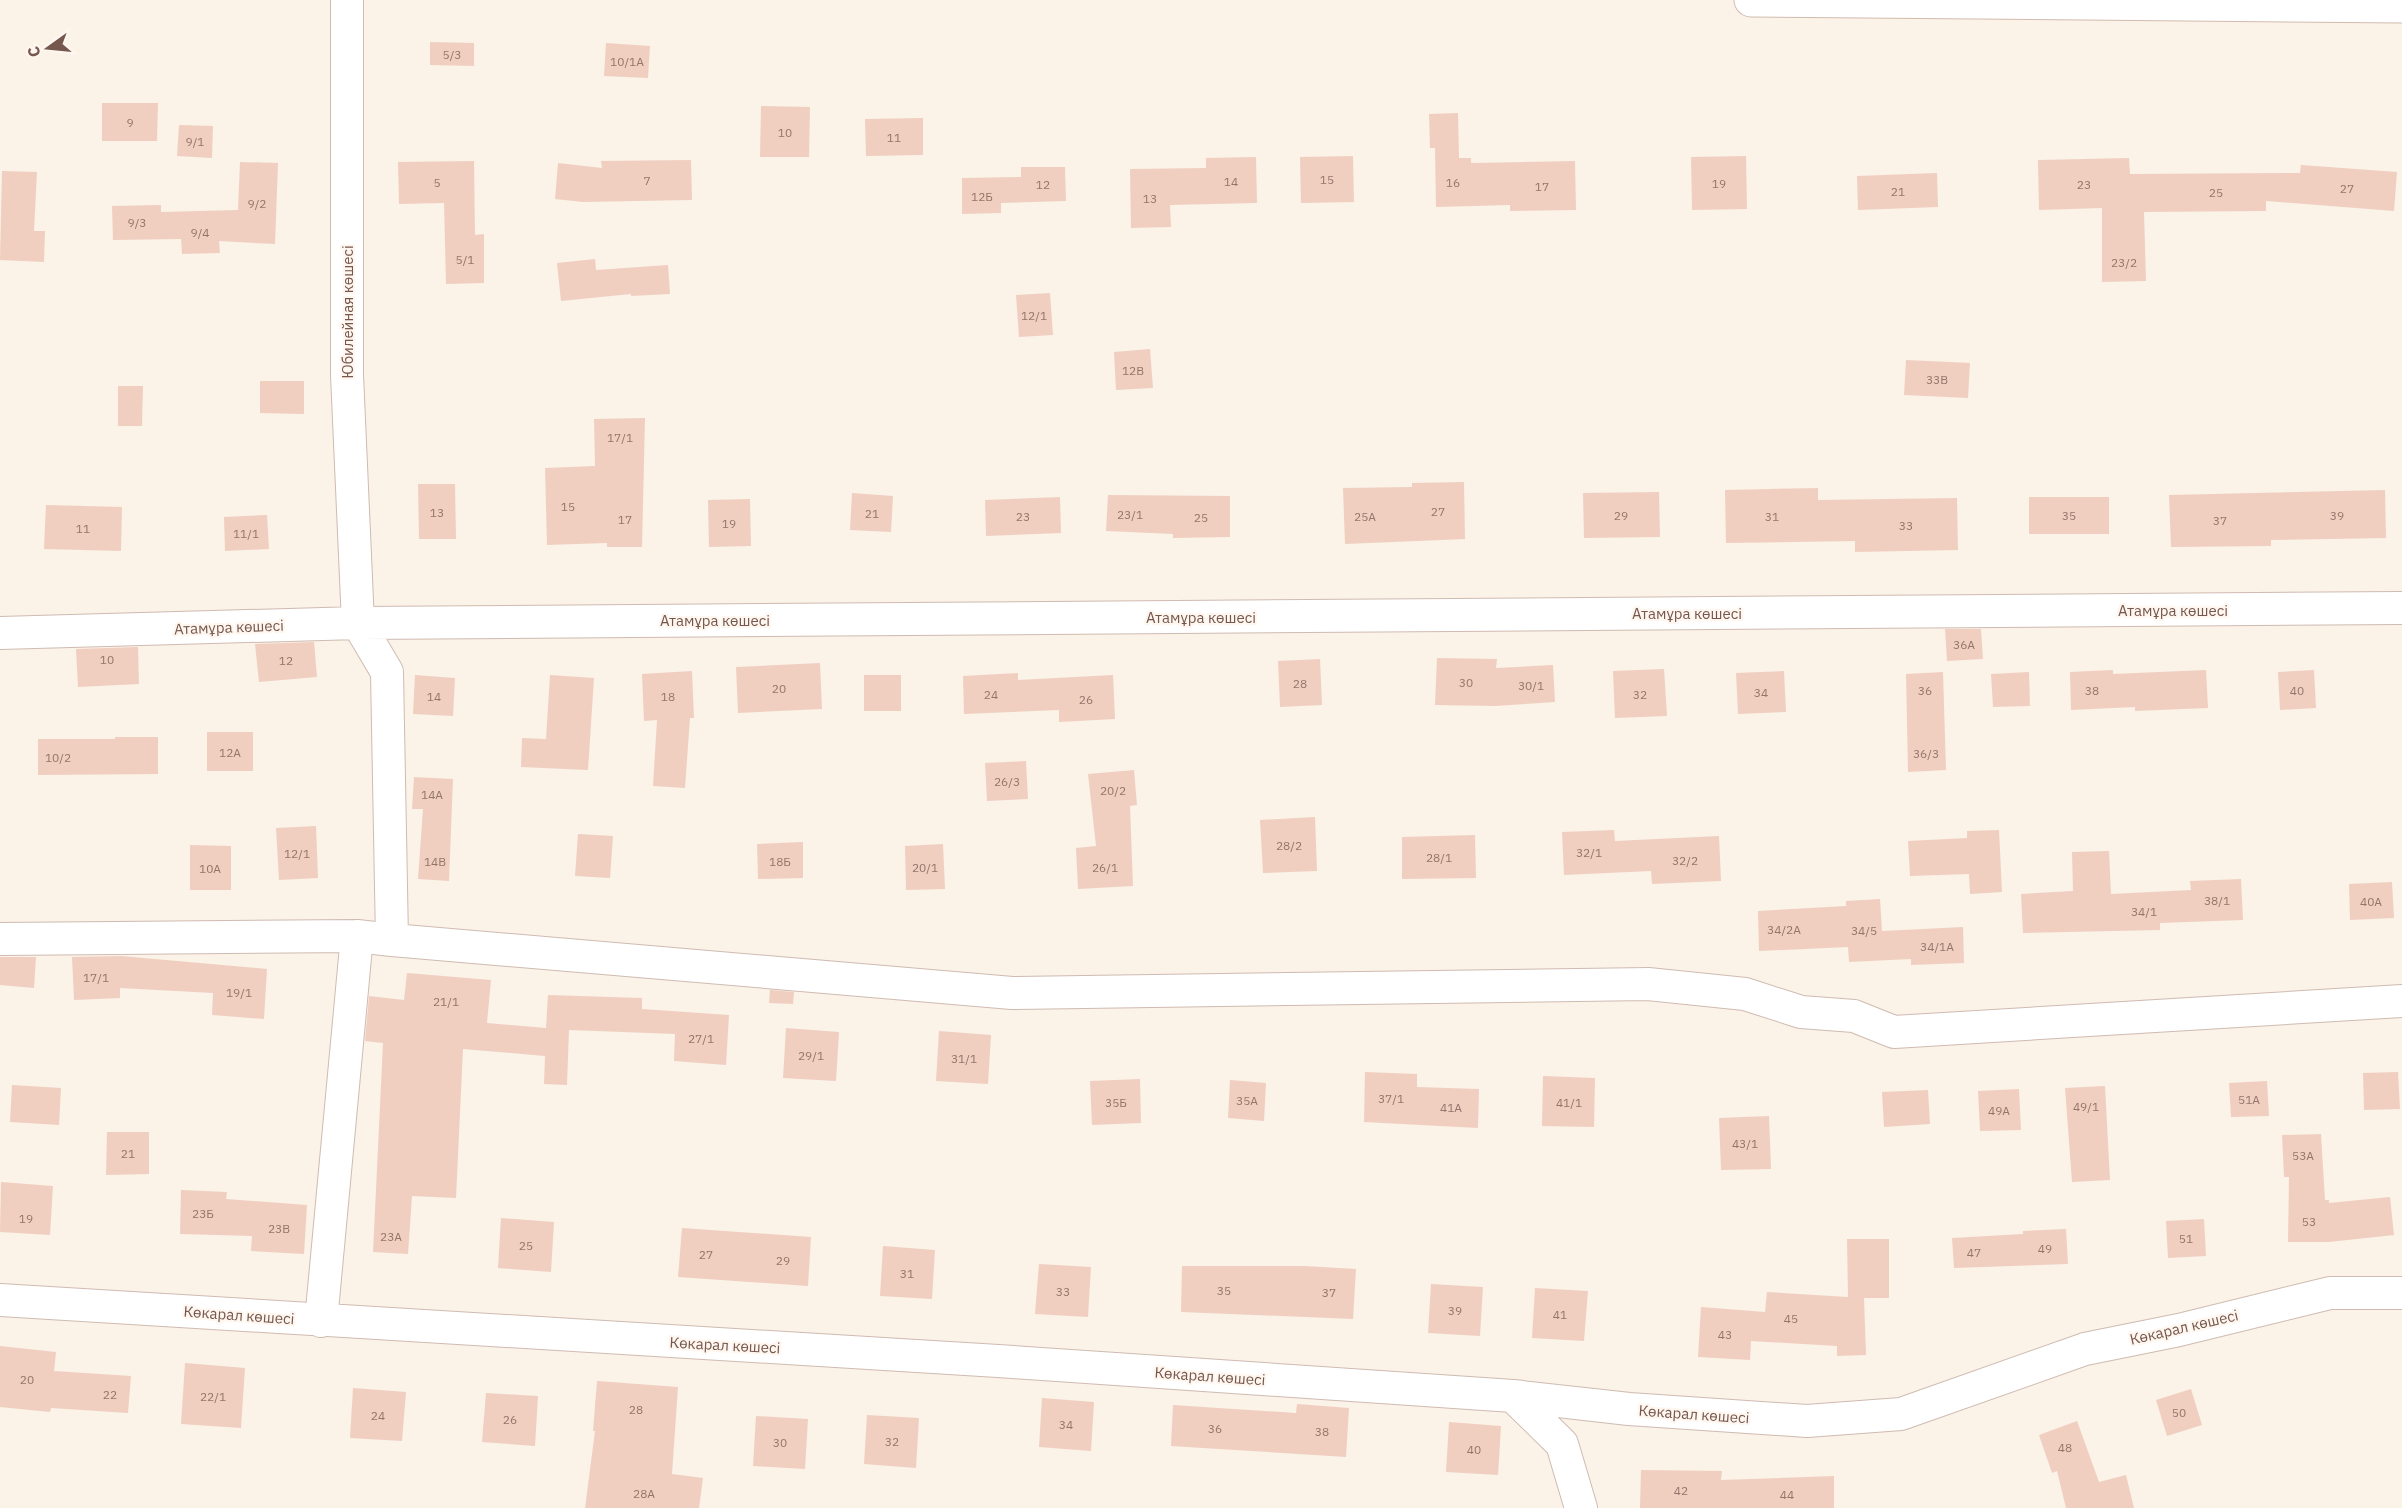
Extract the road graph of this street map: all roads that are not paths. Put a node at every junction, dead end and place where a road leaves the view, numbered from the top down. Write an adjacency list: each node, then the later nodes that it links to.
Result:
1 (347, 0): 5 (street, Юбилейная көшесі)
2 (1751, 0): 3 (street)
3 (2402, 6)
4 (2402, 608): 5 (street, Атамұра көшесі)
5 (358, 623): 6 (street, Атамұра көшесі); 9 (street)
6 (0, 633)
7 (357, 936): 8 (street); 9 (street); 13 (street)
8 (0, 939)
9 (392, 940): 10 (street)
10 (2402, 1001)
11 (2402, 1293): 14 (street, Көкарал көшесі)
12 (0, 1300): 13 (street, Көкарал көшесі)
13 (321, 1321): 14 (street, Көкарал көшесі)
14 (1513, 1396): 15 (street)
15 (1581, 1508)

